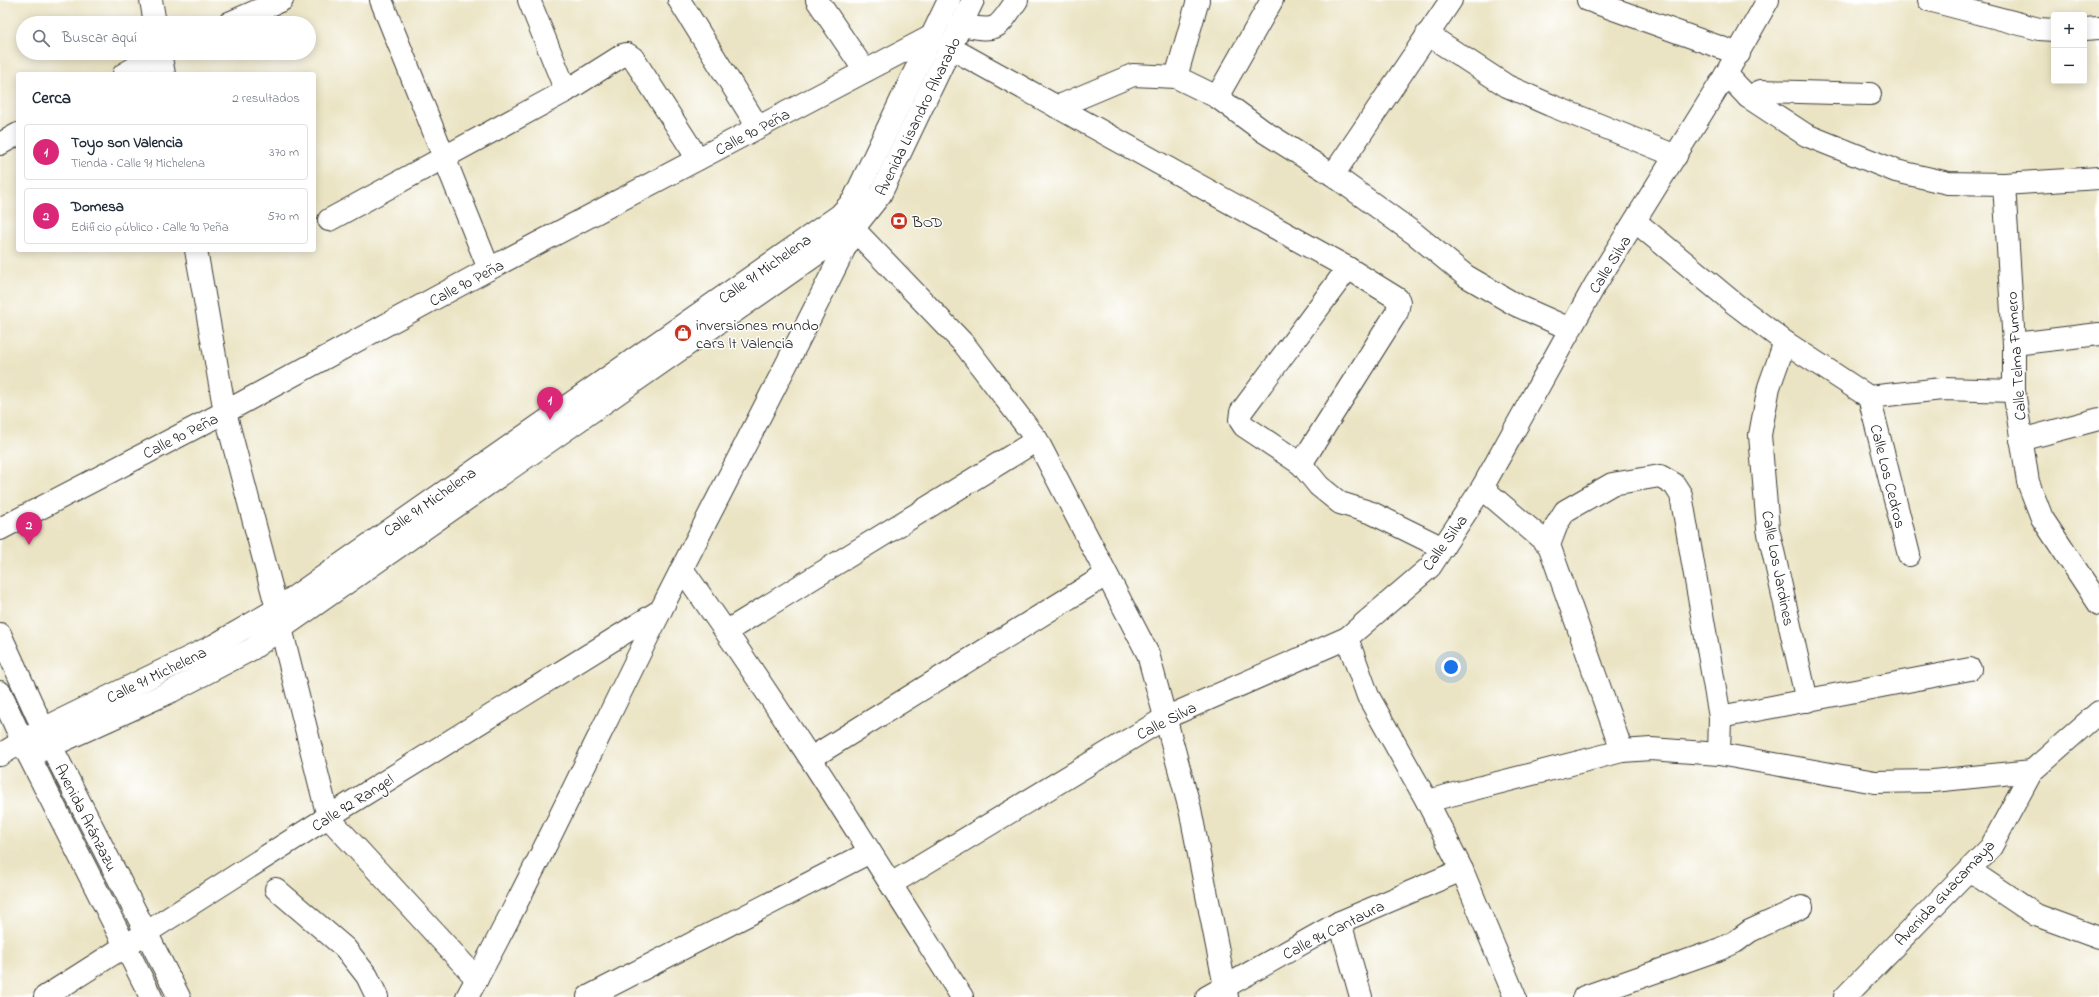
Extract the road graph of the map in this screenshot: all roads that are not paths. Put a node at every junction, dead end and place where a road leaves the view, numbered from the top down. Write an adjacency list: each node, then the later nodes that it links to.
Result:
1 (151, 0): 16 (street)
2 (282, 0): 17 (street)
3 (381, 0): 41 (street)
4 (530, 0): 32 (street)
5 (679, 0): 37 (street)
6 (818, 0): 27 (street)
7 (949, 0): 23 (street, Avenida Lisandro Alvarado)
8 (973, 0): 18 (street, Avenida Lisandro Alvarado)
9 (1017, 0): 18 (street)
10 (1198, 0): 31 (street)
11 (1272, 0): 34 (street)
12 (1451, 0): 22 (street)
13 (1588, 0): 24 (street)
14 (1768, 0): 24 (street, Calle Silva)
15 (1930, 0): 21 (street)
16 (154, 16)
17 (245, 16)
18 (960, 25): 23 (street, Avenida Lisandro Alvarado)
19 (2099, 28): 20 (street)
20 (2087, 29)
21 (2051, 30)
22 (1427, 34): 40 (street); 43 (street)
23 (941, 41): 27 (street, Calle 90 Peña); 36 (street); 47 (street, Avenida Lisandro Alvarado)
24 (1739, 54): 30 (street, Calle Silva)
25 (148, 60): 28 (street)
26 (161, 60): 29 (street)
27 (864, 71): 37 (street, Calle 90 Peña)
28 (127, 72)
29 (164, 72)
30 (1726, 74): 35 (street); 40 (street, Calle Silva)
31 (1176, 77): 34 (street); 36 (street)
32 (566, 91): 41 (street); 42 (street)
33 (1870, 94): 35 (street)
34 (1217, 97): 43 (street)
35 (1748, 97): 45 (street)
36 (1057, 107): 50 (street)
37 (758, 128): 42 (street, Calle 90 Peña)
38 (16, 135): 39 (street)
39 (0, 144)
40 (1676, 156): 48 (street, Calle Silva)
41 (444, 157): 46 (street); 51 (street)
42 (698, 159): 51 (street, Calle 90 Peña)
43 (1333, 175): 52 (street)
44 (2099, 178): 45 (street)
45 (2004, 184): 55 (street, Calle Telma Fumero)
46 (329, 220)
47 (847, 222): 60 (street); 68 (street); 72 (street, Calle 91 Michelena)
48 (1636, 222): 52 (street, Calle Silva); 54 (street)
49 (196, 252): 58 (street)
50 (1348, 268): 62 (street); 62 (street)
51 (489, 269): 58 (street, Calle 90 Peña)
52 (1570, 329): 63 (street, Calle Silva)
53 (2099, 334): 55 (street)
54 (1785, 342): 57 (street); 78 (street, Calle Los Jardines)
55 (2014, 344): 56 (street, Calle Telma Fumero)
56 (2014, 392): 57 (street); 61 (street, Calle Telma Fumero)
57 (1869, 397): 67 (street, Calle Los Cedros)
58 (225, 412): 64 (street, Calle 90 Peña); 72 (street)
59 (2099, 419): 61 (street)
60 (1037, 440): 69 (street); 73 (street)
61 (2021, 440): 70 (street, Calle Telma Fumero)
62 (1301, 464): 66 (street)
63 (1482, 488): 65 (street); 66 (street, Calle Silva)
64 (0, 529)
65 (1549, 545): 80 (street); 84 (street)
66 (1443, 548): 75 (street, Calle Silva)
67 (1909, 555)
68 (682, 569): 71 (street); 73 (street)
69 (1106, 575): 81 (street); 87 (street)
70 (2099, 604)
71 (661, 610): 90 (street, Calle 92 Rangel); 101 (street)
72 (279, 619): 82 (street, Calle 91 Michelena); 90 (street)
73 (727, 631): 87 (street)
74 (0, 634): 82 (street, Avenida Aránzazu)
75 (1347, 638): 81 (street, Calle Silva); 89 (street)
76 (1970, 670): 78 (street)
77 (0, 692): 83 (street, Avenida Aránzazu)
78 (1808, 701): 80 (street)
79 (2099, 712): 88 (street, Avenida Guacamaya)
80 (1720, 717): 86 (street)
81 (1165, 718): 94 (street, Calle Silva); 102 (street)
82 (47, 738): 83 (street, Calle 91 Michelena); 98 (street, Avenida Aránzazu)
83 (26, 749): 85 (street, Calle 91 Michelena); 100 (street, Avenida Aránzazu)
84 (1622, 751): 86 (street); 89 (street)
85 (2, 754)
86 (1718, 754): 88 (street)
87 (810, 758): 91 (street)
88 (2032, 771): 93 (street, Avenida Guacamaya)
89 (1427, 801): 92 (street)
90 (328, 817): 98 (street, Calle 92 Rangel); 101 (street)
91 (870, 852): 94 (street); 107 (street)
92 (1462, 870): 97 (street, Calle 94 Cantaura); 110 (street)
93 (1969, 870): 99 (street); 112 (street, Avenida Guacamaya)
94 (891, 884): 108 (street)
95 (276, 889): 106 (street)
96 (1802, 907): 111 (street)
97 (1340, 922): 102 (street, Calle 94 Cantaura); 109 (street)
98 (146, 932): 100 (street, Calle 92 Rangel); 105 (street, Avenida Aránzazu)
99 (2099, 938)
100 (125, 947): 103 (street, Calle 92 Rangel); 104 (street, Avenida Aránzazu)
101 (472, 988)
102 (1219, 994)
103 (45, 997)
104 (151, 997)
105 (179, 997)
106 (377, 997)
107 (588, 997)
108 (962, 997)
109 (1360, 997)
110 (1515, 997)
111 (1584, 997)
112 (1845, 997)

